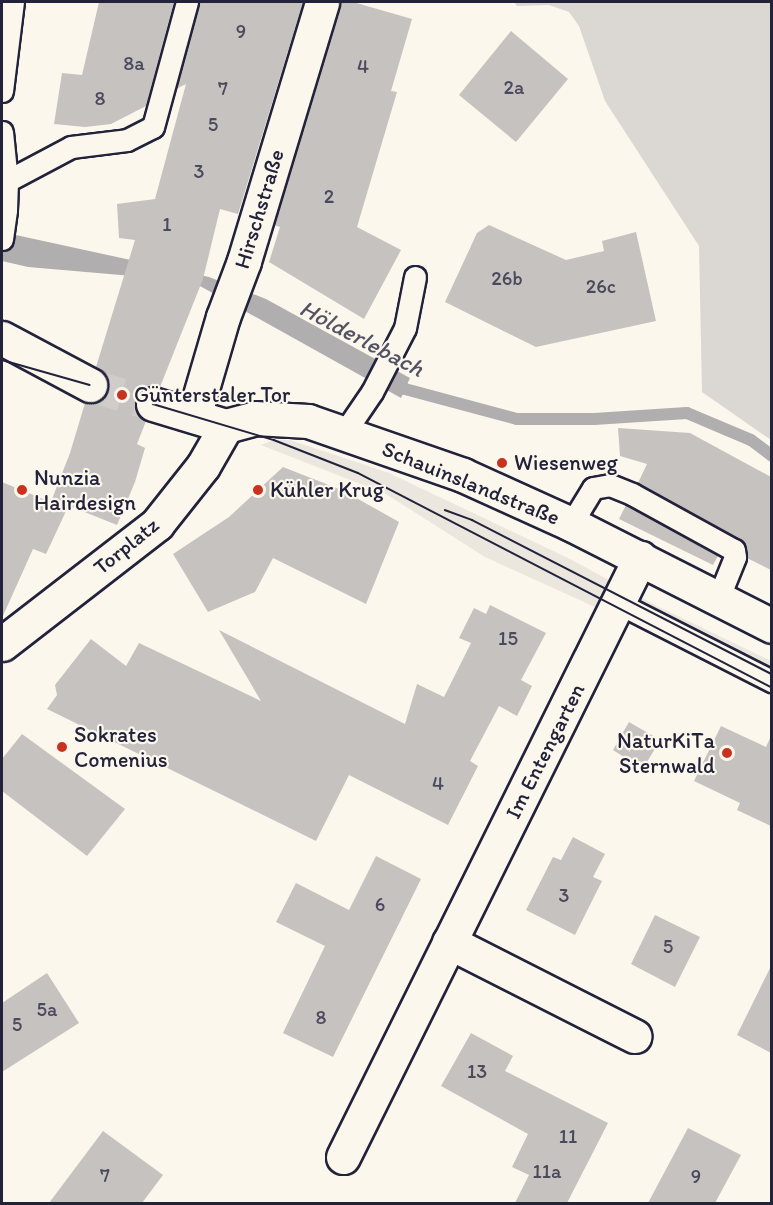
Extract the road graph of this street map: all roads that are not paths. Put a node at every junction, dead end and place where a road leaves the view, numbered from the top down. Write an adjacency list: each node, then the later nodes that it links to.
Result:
1 (13, 2): 4 (lane)
2 (187, 2): 6 (lane)
3 (321, 2): 12 (street, Hirschstraße)
4 (2, 91)
5 (2, 132): 6 (lane)
6 (7, 181): 7 (lane)
7 (2, 239)
8 (415, 277): 14 (lane)
9 (2, 338): 10 (street)
10 (90, 385)
11 (153, 404): 12 (street)
12 (194, 416): 13 (street)
13 (226, 426): 14 (street, Schauinslandstraße); 20 (street, Torplatz)
14 (344, 433): 15 (street, Schauinslandstraße)
15 (571, 524): 16 (street, Schauinslandstraße); 17 (lane)
16 (640, 558): 17 (street, Schauinslandstraße); 18 (street, Im Entengarten)
17 (718, 598): 19 (street, Schauinslandstraße)
18 (618, 603): 21 (lane); 22 (street, Im Entengarten)
19 (771, 626)
20 (2, 644)
21 (771, 681)
22 (449, 942): 23 (street); 24 (street, Im Entengarten)
23 (634, 1036)
24 (343, 1157)

